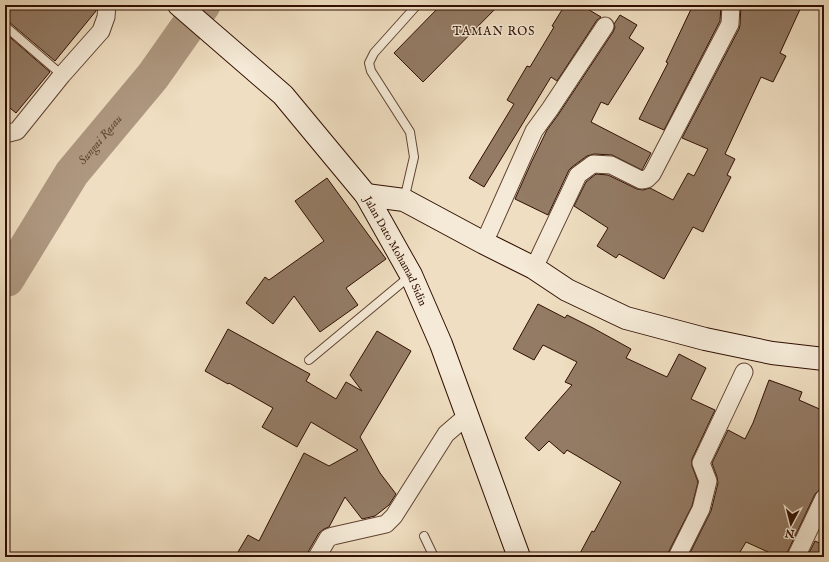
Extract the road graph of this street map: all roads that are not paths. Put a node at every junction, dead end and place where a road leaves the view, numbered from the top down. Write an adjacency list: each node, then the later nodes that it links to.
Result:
1 (107, 5): 7 (street)
2 (180, 5): 9 (main road, Jalan Dato Mohamad Sidin)
3 (417, 5): 10 (lane)
4 (731, 5): 12 (street)
5 (5, 26): 7 (lane)
6 (605, 26): 11 (street)
7 (62, 74): 8 (street)
8 (5, 134)
9 (366, 195): 10 (main road); 13 (main road, Jalan Dato Mohamad Sidin)
10 (404, 200): 11 (main road)
11 (484, 243): 12 (main road)
12 (534, 268): 15 (main road)
13 (411, 275): 14 (lane); 17 (main road, Jalan Dato Mohamad Sidin)
14 (309, 360)
15 (824, 360)
16 (744, 372): 23 (street)
17 (468, 415): 20 (main road, Jalan Dato Mohamad Sidin); 21 (street)
18 (824, 498): 24 (street)
19 (424, 536): 22 (lane)
20 (517, 556)
21 (317, 557)
22 (434, 557)
23 (677, 557)
24 (796, 557)

